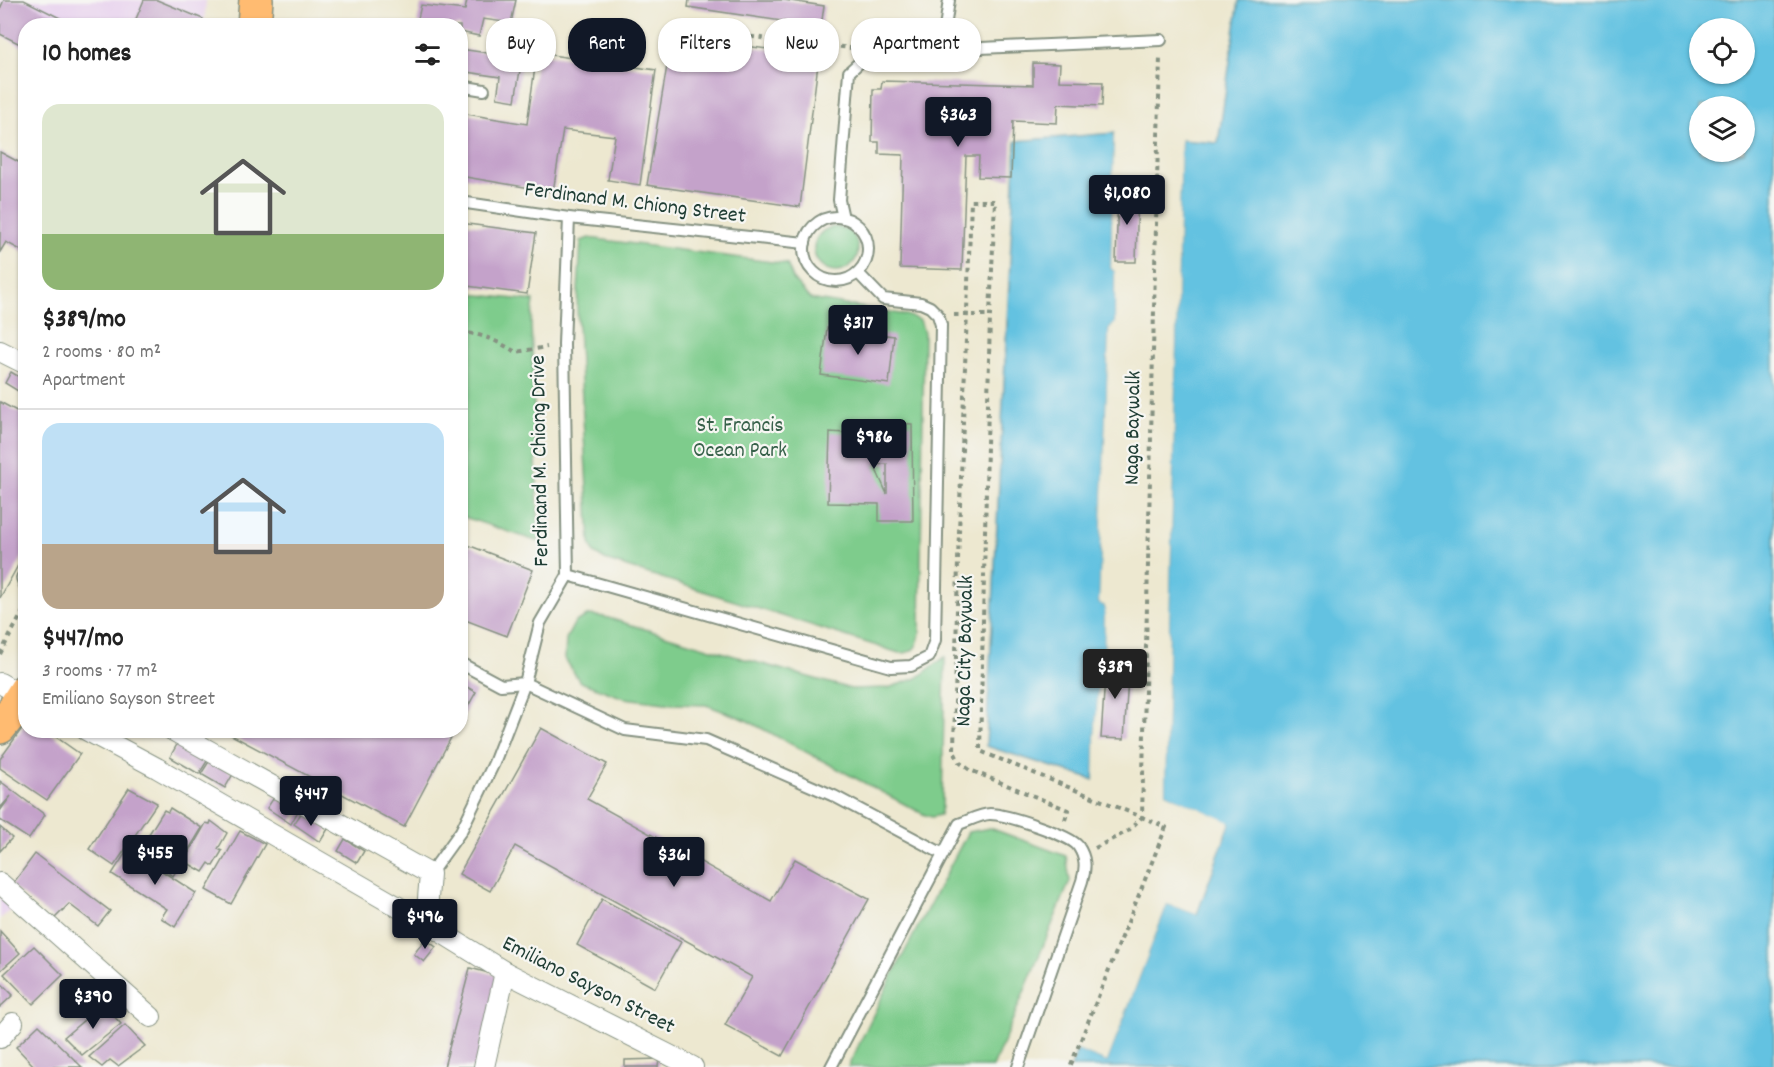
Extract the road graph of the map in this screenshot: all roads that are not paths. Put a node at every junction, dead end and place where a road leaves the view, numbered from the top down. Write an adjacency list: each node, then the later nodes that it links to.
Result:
1 (256, 0): 3 (highway)
2 (950, 0): 4 (lane)
3 (255, 18)
4 (947, 18)
5 (1161, 40): 6 (lane)
6 (981, 48)
7 (851, 70): 11 (lane)
8 (468, 87): 9 (lane)
9 (484, 90)
10 (468, 203): 12 (lane, Ferdinand M. Chiong Street)
11 (843, 218): 13 (lane); 14 (lane)
12 (569, 219): 13 (lane, Ferdinand M. Chiong Street); 17 (lane, Ferdinand M. Chiong Drive)
13 (805, 243): 14 (lane)
14 (858, 273): 17 (lane)
15 (0, 351): 16 (street)
16 (18, 360)
17 (568, 574): 19 (lane, Ferdinand M. Chiong Drive)
18 (468, 667): 19 (lane)
19 (525, 683): 24 (lane); 25 (lane, Ferdinand M. Chiong Drive)
20 (18, 692): 21 (highway)
21 (0, 727)
22 (101, 738): 27 (street, Emiliano Sayson Street)
23 (186, 738): 25 (street)
24 (943, 855): 32 (lane); 33 (lane)
25 (430, 874): 27 (street)
26 (0, 883): 29 (street)
27 (426, 923): 28 (street, Emiliano Sayson Street)
28 (505, 972): 30 (street); 31 (street, Emiliano Sayson Street)
29 (151, 1017)
30 (484, 1067)
31 (693, 1067)
32 (831, 1067)
33 (1018, 1067)

